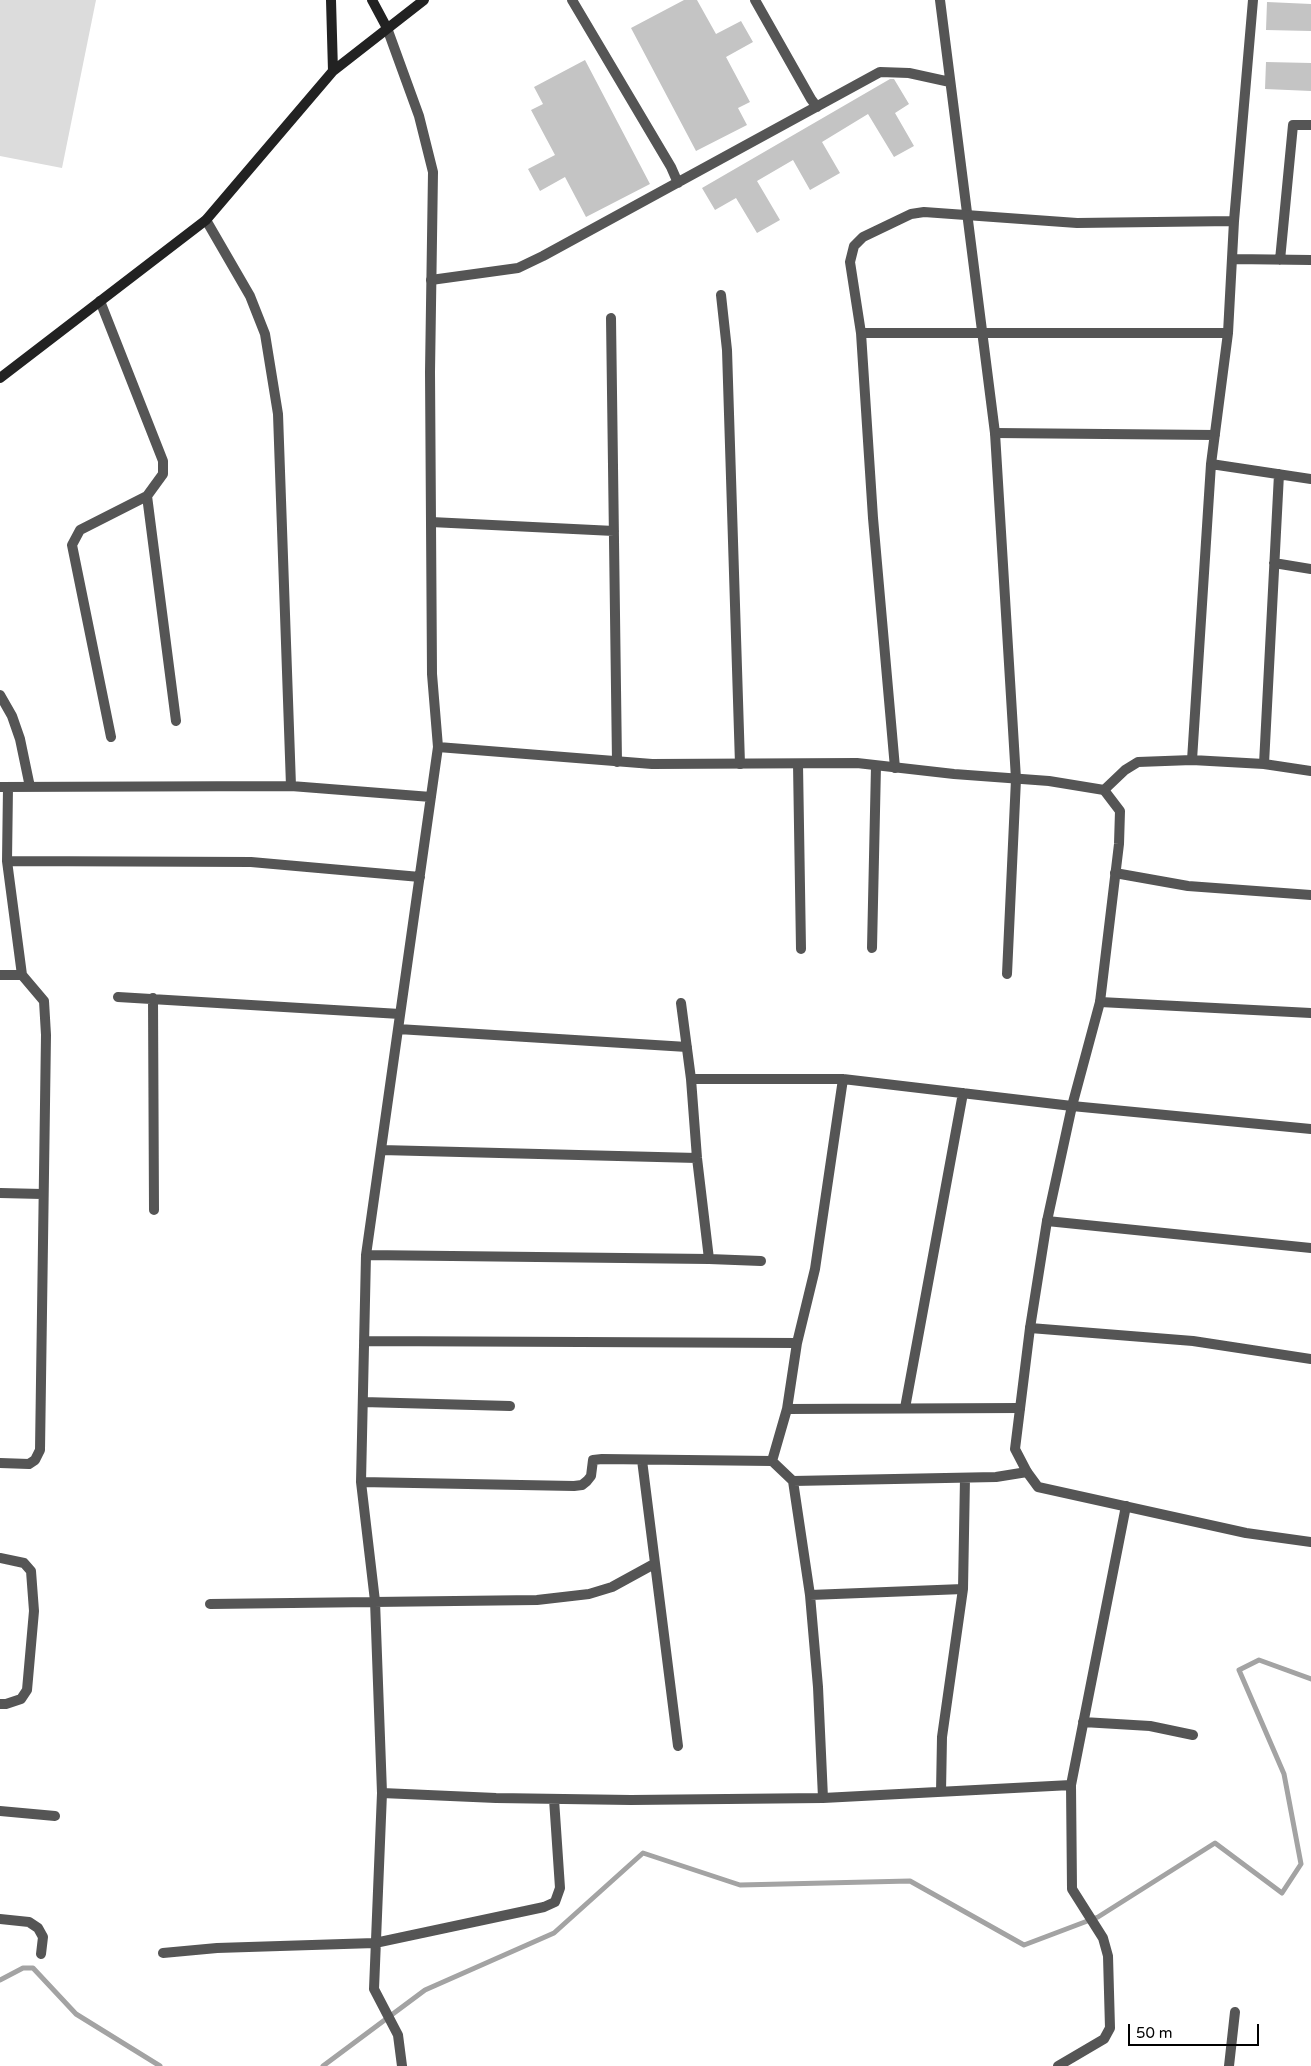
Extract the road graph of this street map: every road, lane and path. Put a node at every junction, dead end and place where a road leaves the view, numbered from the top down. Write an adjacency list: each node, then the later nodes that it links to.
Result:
1 (331, 0): 9 (main road)
2 (372, 0): 8 (main road)
3 (424, 0): 8 (main road)
4 (572, 0): 13 (street)
5 (755, 0): 11 (street)
6 (940, 0): 10 (street)
7 (1253, 0): 16 (street)
8 (387, 28): 9 (main road); 20 (street)
9 (333, 72): 15 (main road)
10 (950, 82): 11 (street); 14 (street)
11 (817, 106): 13 (street)
12 (1311, 125): 18 (street)
13 (678, 182): 20 (street)
14 (967, 215): 16 (street); 24 (street); 25 (street)
15 (206, 220): 22 (main road); 51 (street)
16 (1234, 221): 17 (street)
17 (1232, 259): 18 (street); 26 (street)
18 (1280, 260): 19 (street)
19 (1311, 260)
20 (431, 280): 34 (street)
21 (721, 295): 44 (street)
22 (100, 301): 27 (main road); 33 (street)
23 (611, 318): 35 (street)
24 (982, 332): 25 (street); 26 (street); 28 (street)
25 (861, 333): 48 (street)
26 (1228, 333): 29 (street)
27 (0, 378)
28 (995, 433): 29 (street); 50 (street)
29 (1215, 435): 30 (street)
30 (1211, 464): 31 (street); 42 (street)
31 (1279, 474): 32 (street); 36 (street)
32 (1311, 479)
33 (147, 496): 39 (street); 40 (street)
34 (431, 522): 35 (street); 41 (street)
35 (614, 530): 43 (street)
36 (1274, 563): 37 (street); 46 (street)
37 (1311, 569)
38 (0, 695): 53 (street)
39 (176, 721)
40 (111, 737)
41 (438, 747): 43 (street); 55 (street)
42 (1192, 760): 46 (street); 54 (street)
43 (617, 762): 44 (street)
44 (740, 764): 45 (street)
45 (798, 764): 47 (street); 61 (street)
46 (1264, 764): 49 (street)
47 (876, 766): 48 (street); 60 (street)
48 (895, 768): 50 (street)
49 (1311, 770)
50 (1016, 779): 54 (street); 62 (street)
51 (291, 786): 53 (street); 55 (street)
52 (4, 787): 53 (street); 56 (street)
53 (30, 787)
54 (1104, 790): 57 (street)
55 (431, 797): 58 (street)
56 (6, 861): 58 (street); 64 (street)
57 (1115, 873): 59 (street); 67 (street)
58 (420, 877): 70 (street)
59 (1311, 895)
60 (872, 948)
61 (801, 949)
62 (1007, 974)
63 (0, 975): 64 (street)
64 (22, 975): 81 (street)
65 (118, 997): 66 (street)
66 (153, 998): 70 (street); 82 (street)
67 (1100, 1002): 69 (street); 76 (street)
68 (681, 1003): 72 (street)
69 (1311, 1013)
70 (400, 1014): 71 (street)
71 (398, 1029): 72 (street); 78 (street)
72 (687, 1047): 73 (street)
73 (691, 1079): 74 (street); 79 (street)
74 (843, 1079): 75 (street); 90 (street)
75 (963, 1093): 76 (street); 94 (street)
76 (1072, 1106): 77 (street); 83 (street)
77 (1311, 1129)
78 (381, 1150): 79 (street); 85 (street)
79 (697, 1158): 86 (street)
80 (0, 1193): 81 (street)
81 (42, 1194): 99 (street)
82 (154, 1210)
83 (1047, 1221): 84 (street); 88 (street)
84 (1311, 1248)
85 (366, 1255): 86 (street); 89 (street)
86 (709, 1258): 87 (street)
87 (761, 1261)
88 (1030, 1328): 91 (street); 95 (street)
89 (364, 1341): 90 (street); 92 (street)
90 (797, 1344): 96 (street)
91 (1311, 1359)
92 (363, 1402): 93 (street); 103 (street)
93 (510, 1406)
94 (906, 1408): 95 (street); 96 (street)
95 (1020, 1408): 100 (street)
96 (787, 1409): 98 (street)
97 (642, 1460): 98 (street); 103 (street); 107 (street)
98 (772, 1461): 102 (street)
99 (0, 1463)
100 (1027, 1472): 101 (street); 104 (street)
101 (965, 1478): 102 (street); 108 (street)
102 (793, 1481): 109 (street)
103 (361, 1482): 110 (street)
104 (1126, 1506): 105 (street); 113 (street)
105 (1311, 1542)
106 (0, 1558): 112 (street)
107 (654, 1564): 110 (street); 115 (street)
108 (964, 1589): 109 (street); 117 (street)
109 (810, 1595): 119 (street)
110 (375, 1602): 111 (street); 118 (street)
111 (210, 1604)
112 (0, 1704)
113 (1084, 1722): 114 (street); 116 (street)
114 (1193, 1735)
115 (678, 1746)
116 (1071, 1786): 117 (street); 129 (street)
117 (942, 1792): 119 (street)
118 (382, 1793): 120 (street); 124 (street)
119 (823, 1798): 120 (street)
120 (554, 1799): 124 (street)
121 (0, 1811): 122 (street)
122 (55, 1816)
123 (0, 1919): 126 (street)
124 (375, 1943): 125 (street); 128 (street)
125 (163, 1952)
126 (41, 1954)
127 (1235, 2012): 130 (street)
128 (402, 2066)
129 (1058, 2066)
130 (1229, 2066)

